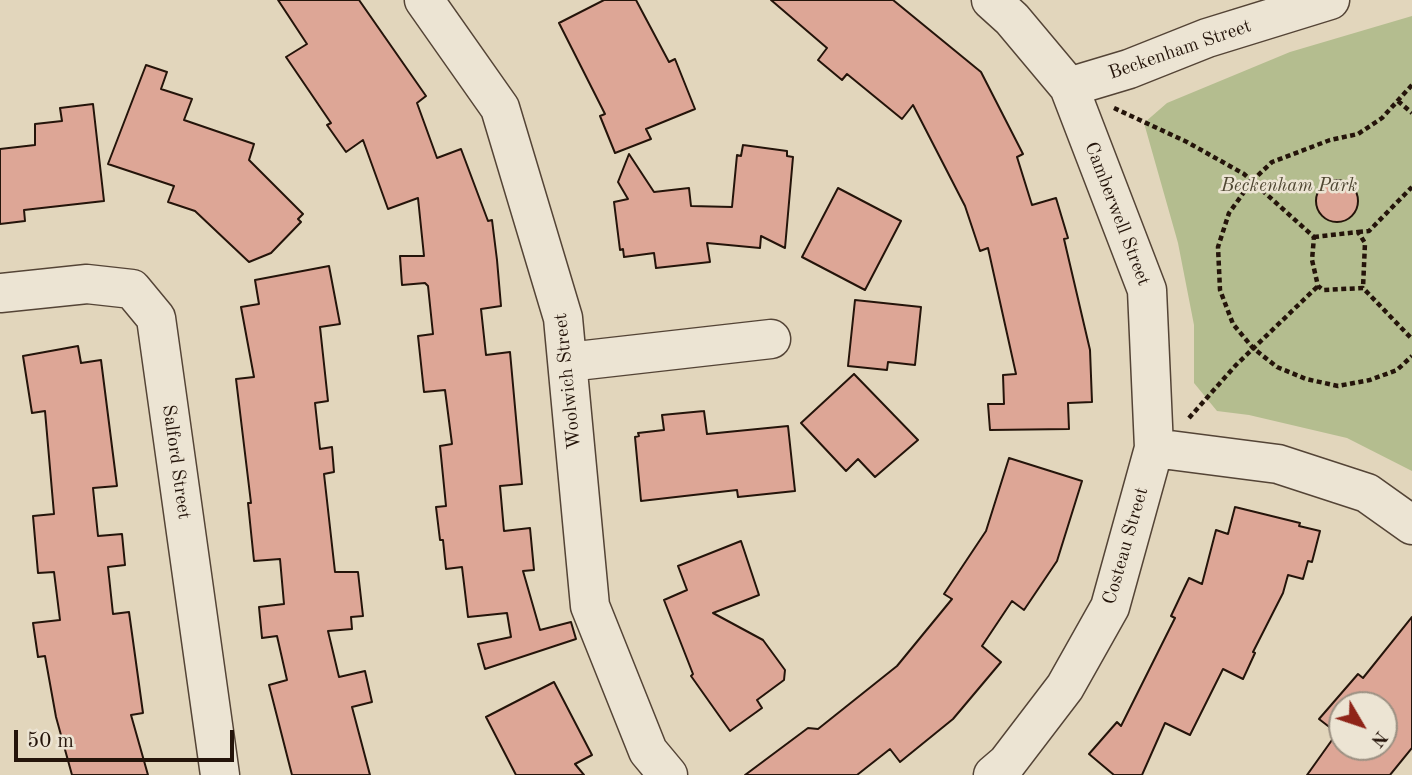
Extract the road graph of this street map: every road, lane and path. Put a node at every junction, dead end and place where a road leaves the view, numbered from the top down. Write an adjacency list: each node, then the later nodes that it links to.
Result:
1 (424, 0): 19 (street, Woolwich Street)
2 (991, 0): 5 (street, Camberwell Street)
3 (1330, 0): 5 (street, Beckenham Street)
4 (1412, 85): 6 (path)
5 (1069, 87): 8 (path); 20 (street, Camberwell Street)
6 (1398, 100): 7 (path); 8 (path)
7 (1412, 113)
8 (1252, 181): 11 (path); 17 (path)
9 (1412, 187): 10 (path)
10 (1357, 232): 11 (path); 13 (path)
11 (1314, 237): 12 (path)
12 (1318, 286): 13 (path); 17 (path)
13 (1363, 288): 16 (path)
14 (0, 293): 22 (street, Salford Street)
15 (771, 339): 19 (street)
16 (1412, 339)
17 (1254, 348): 18 (path); 20 (path)
18 (1412, 356)
19 (568, 362): 23 (street, Woolwich Street)
20 (1154, 448): 21 (street); 24 (street, Costeau Street)
21 (1412, 525)
22 (220, 775)
23 (668, 775)
24 (993, 775)

